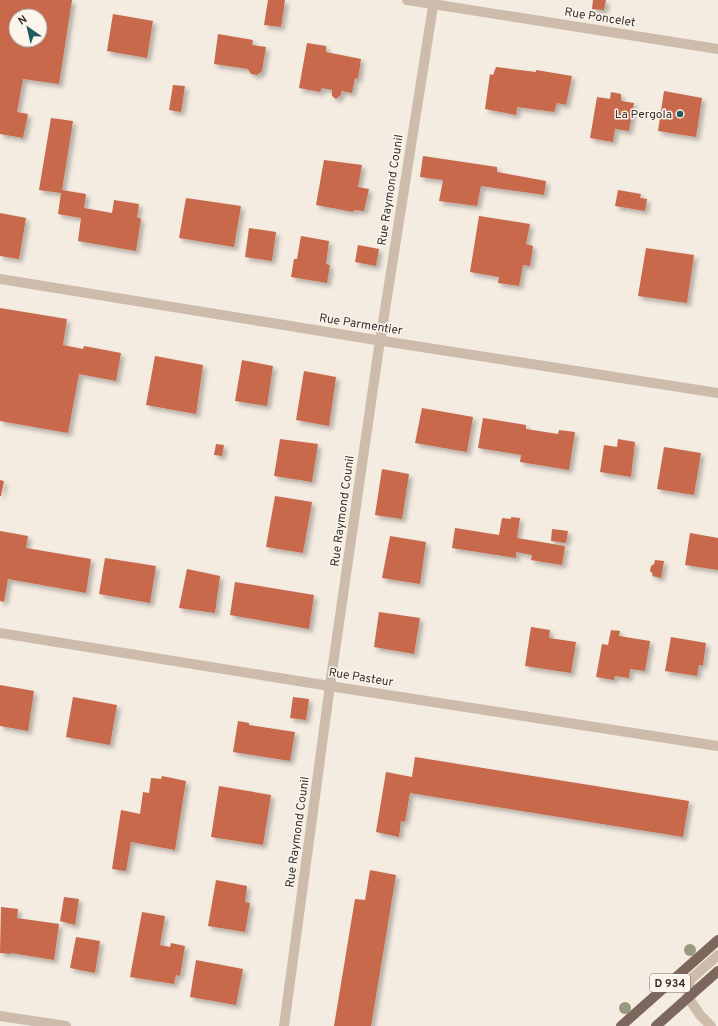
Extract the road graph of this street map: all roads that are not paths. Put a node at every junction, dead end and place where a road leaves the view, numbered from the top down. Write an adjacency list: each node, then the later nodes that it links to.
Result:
1 (407, 0): 2 (street, Rue Poncelet)
2 (433, 2): 3 (street, Rue Poncelet); 5 (street, Rue Raymond Counil)
3 (718, 49)
4 (0, 279): 5 (street, Rue Parmentier)
5 (380, 340): 6 (street, Rue Parmentier); 8 (street, Rue Raymond Counil)
6 (718, 393)
7 (0, 633): 8 (street, Rue Pasteur)
8 (330, 685): 9 (street, Rue Pasteur); 16 (street, Rue Raymond Counil)
9 (718, 746)
10 (718, 940): 17 (main road, D 934)
11 (718, 955): 13 (street)
12 (718, 971): 13 (main road, D 934)
13 (688, 997): 18 (main road, D 934); 19 (street)
14 (0, 1016): 15 (street)
15 (66, 1026)
16 (284, 1026)
17 (621, 1026)
18 (656, 1026)
19 (711, 1026)

